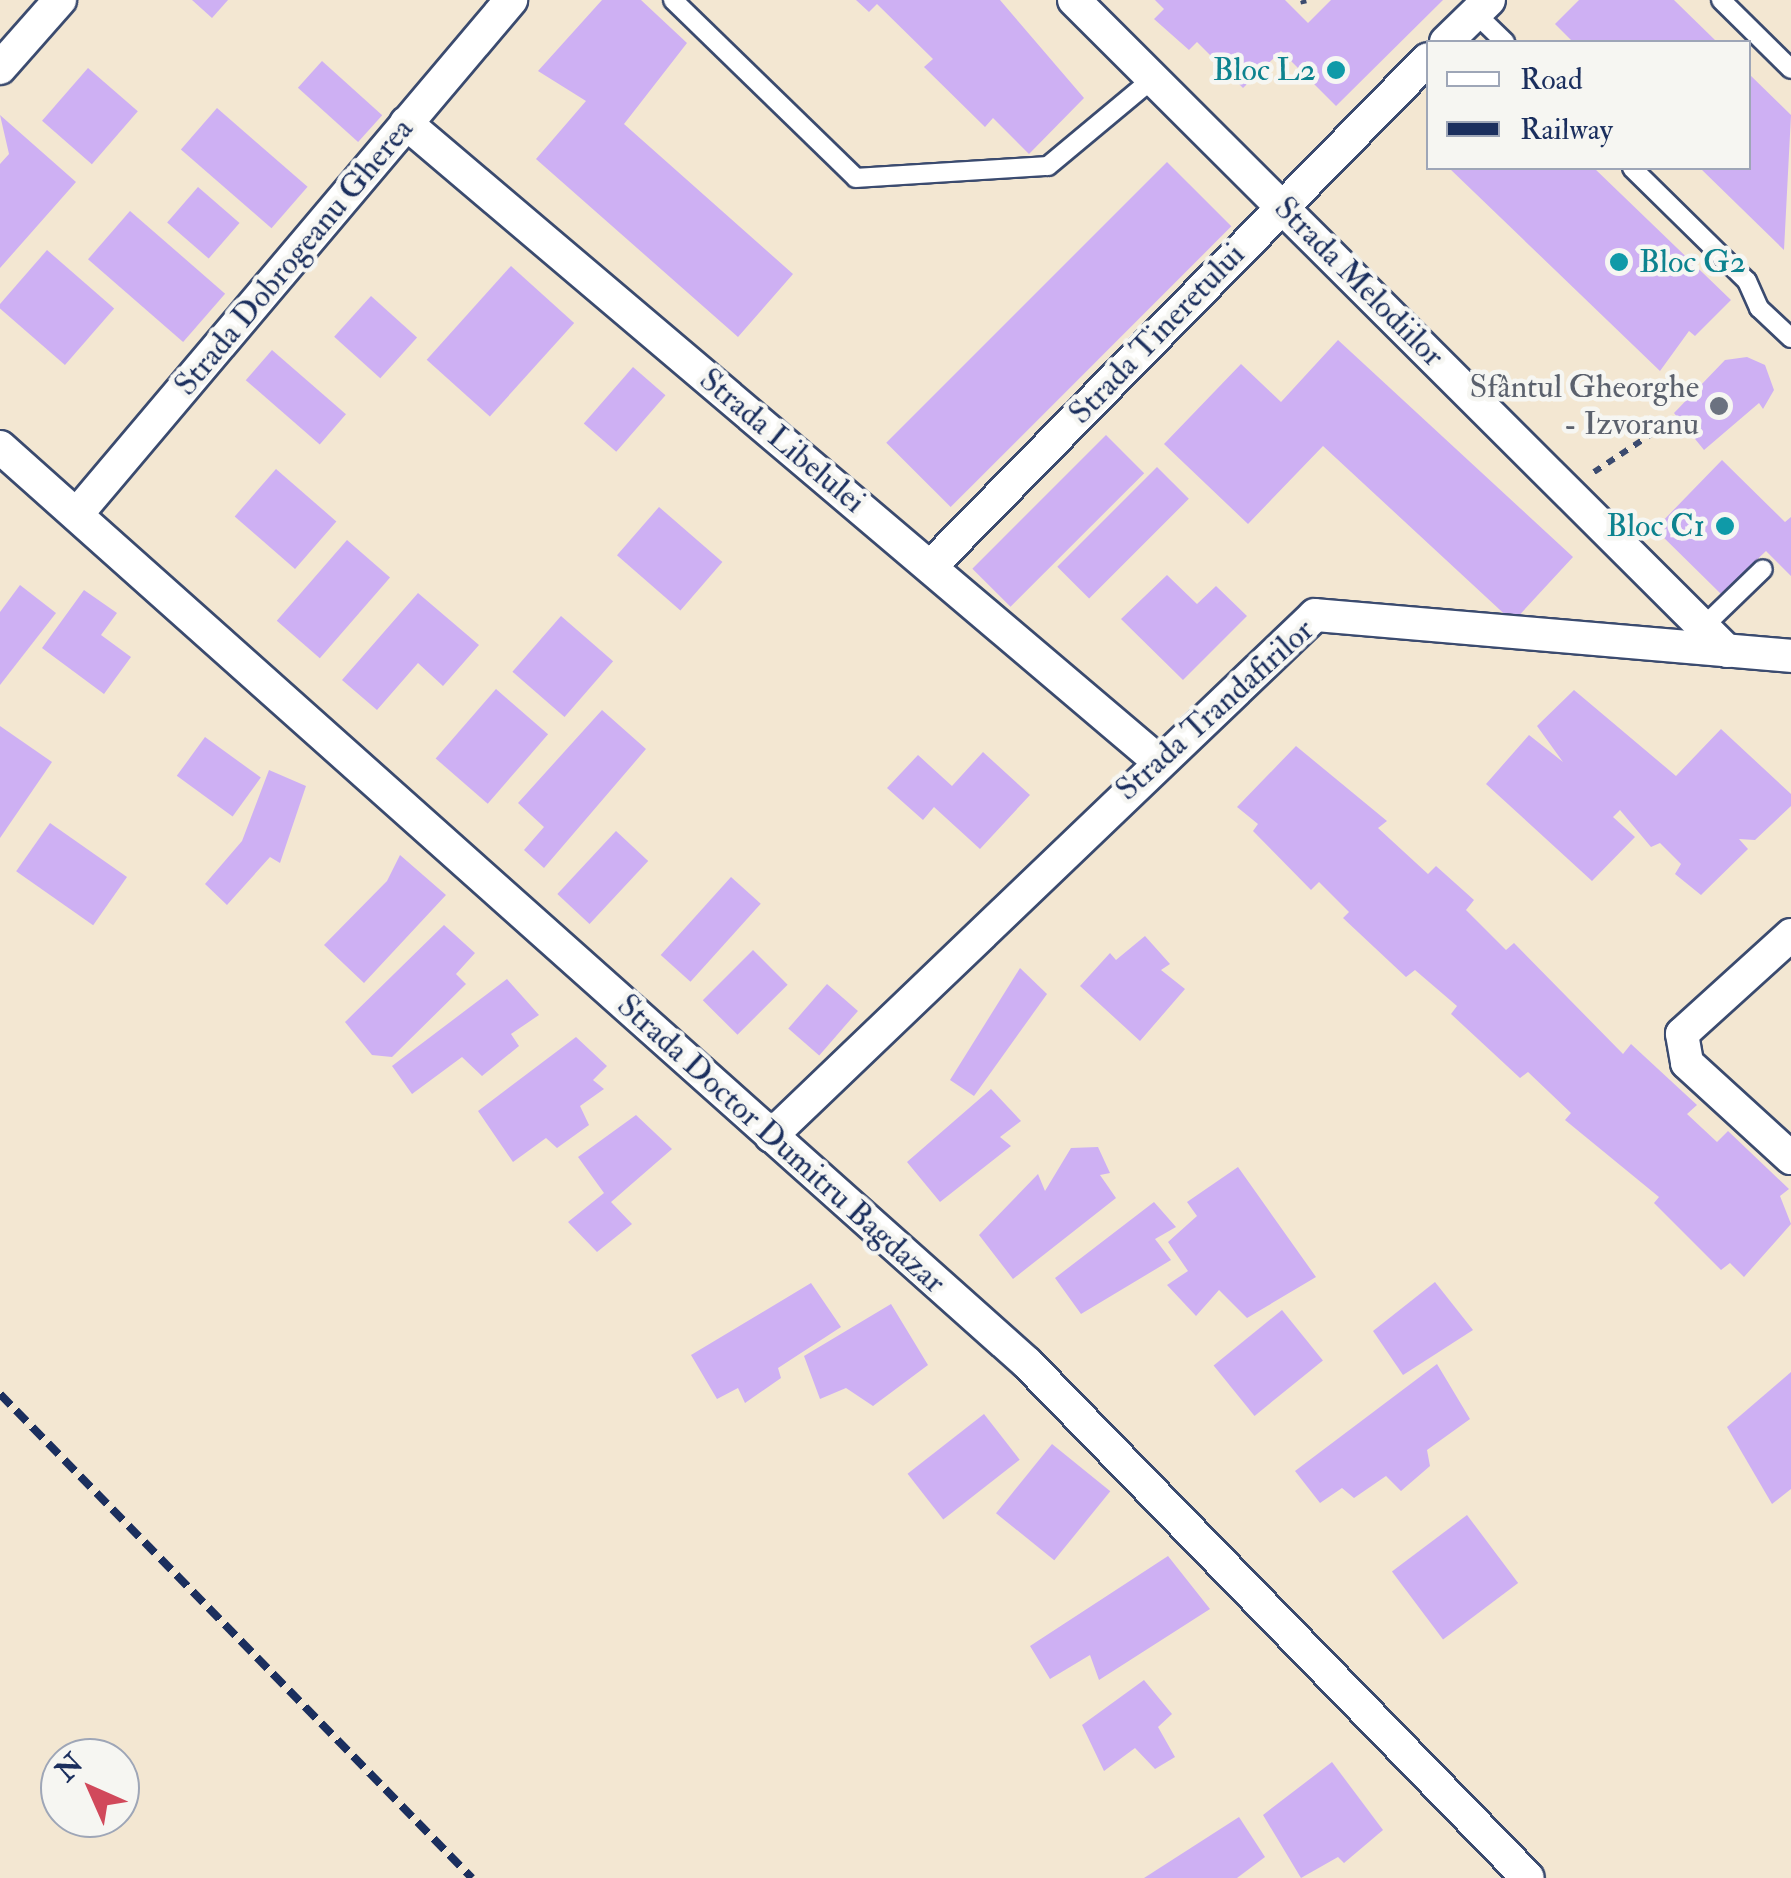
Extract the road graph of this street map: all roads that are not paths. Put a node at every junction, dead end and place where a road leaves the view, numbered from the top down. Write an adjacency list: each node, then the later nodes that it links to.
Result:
1 (60, 0): 10 (street)
2 (511, 0): 13 (street, Strada Dobrogeanu Gherea)
3 (673, 0): 12 (lane)
4 (1722, 0): 11 (lane)
5 (1084, 4): 12 (street, Strada Melodiilor)
6 (1482, 7): 7 (street); 8 (lane)
7 (1448, 40)
8 (1504, 40)
9 (1426, 61): 15 (street, Strada Tineretului)
10 (0, 68)
11 (1791, 69)
12 (1155, 77): 15 (street, Strada Melodiilor)
13 (406, 124): 18 (street, Strada Dobrogeanu Gherea); 19 (street, Strada Libelulei)
14 (1634, 170): 16 (lane)
15 (1282, 206): 19 (street, Strada Tineretului); 21 (street, Strada Melodiilor)
16 (1791, 338)
17 (0, 448): 18 (street, Strada Doctor Dumitru Bagdazar)
18 (77, 514): 26 (street, Strada Doctor Dumitru Bagdazar)
19 (930, 567): 24 (street, Strada Libelulei)
20 (1763, 569): 21 (lane)
21 (1704, 628): 22 (street, Strada Melodiilor)
22 (1727, 651): 23 (street, Strada Trandafirilor); 24 (street, Strada Trandafirilor)
23 (1791, 656)
24 (1157, 760): 26 (street, Strada Trandafirilor)
25 (1791, 935): 27 (street)
26 (771, 1136): 28 (street, Strada Doctor Dumitru Bagdazar)
27 (1791, 1158)
28 (1528, 1878)

